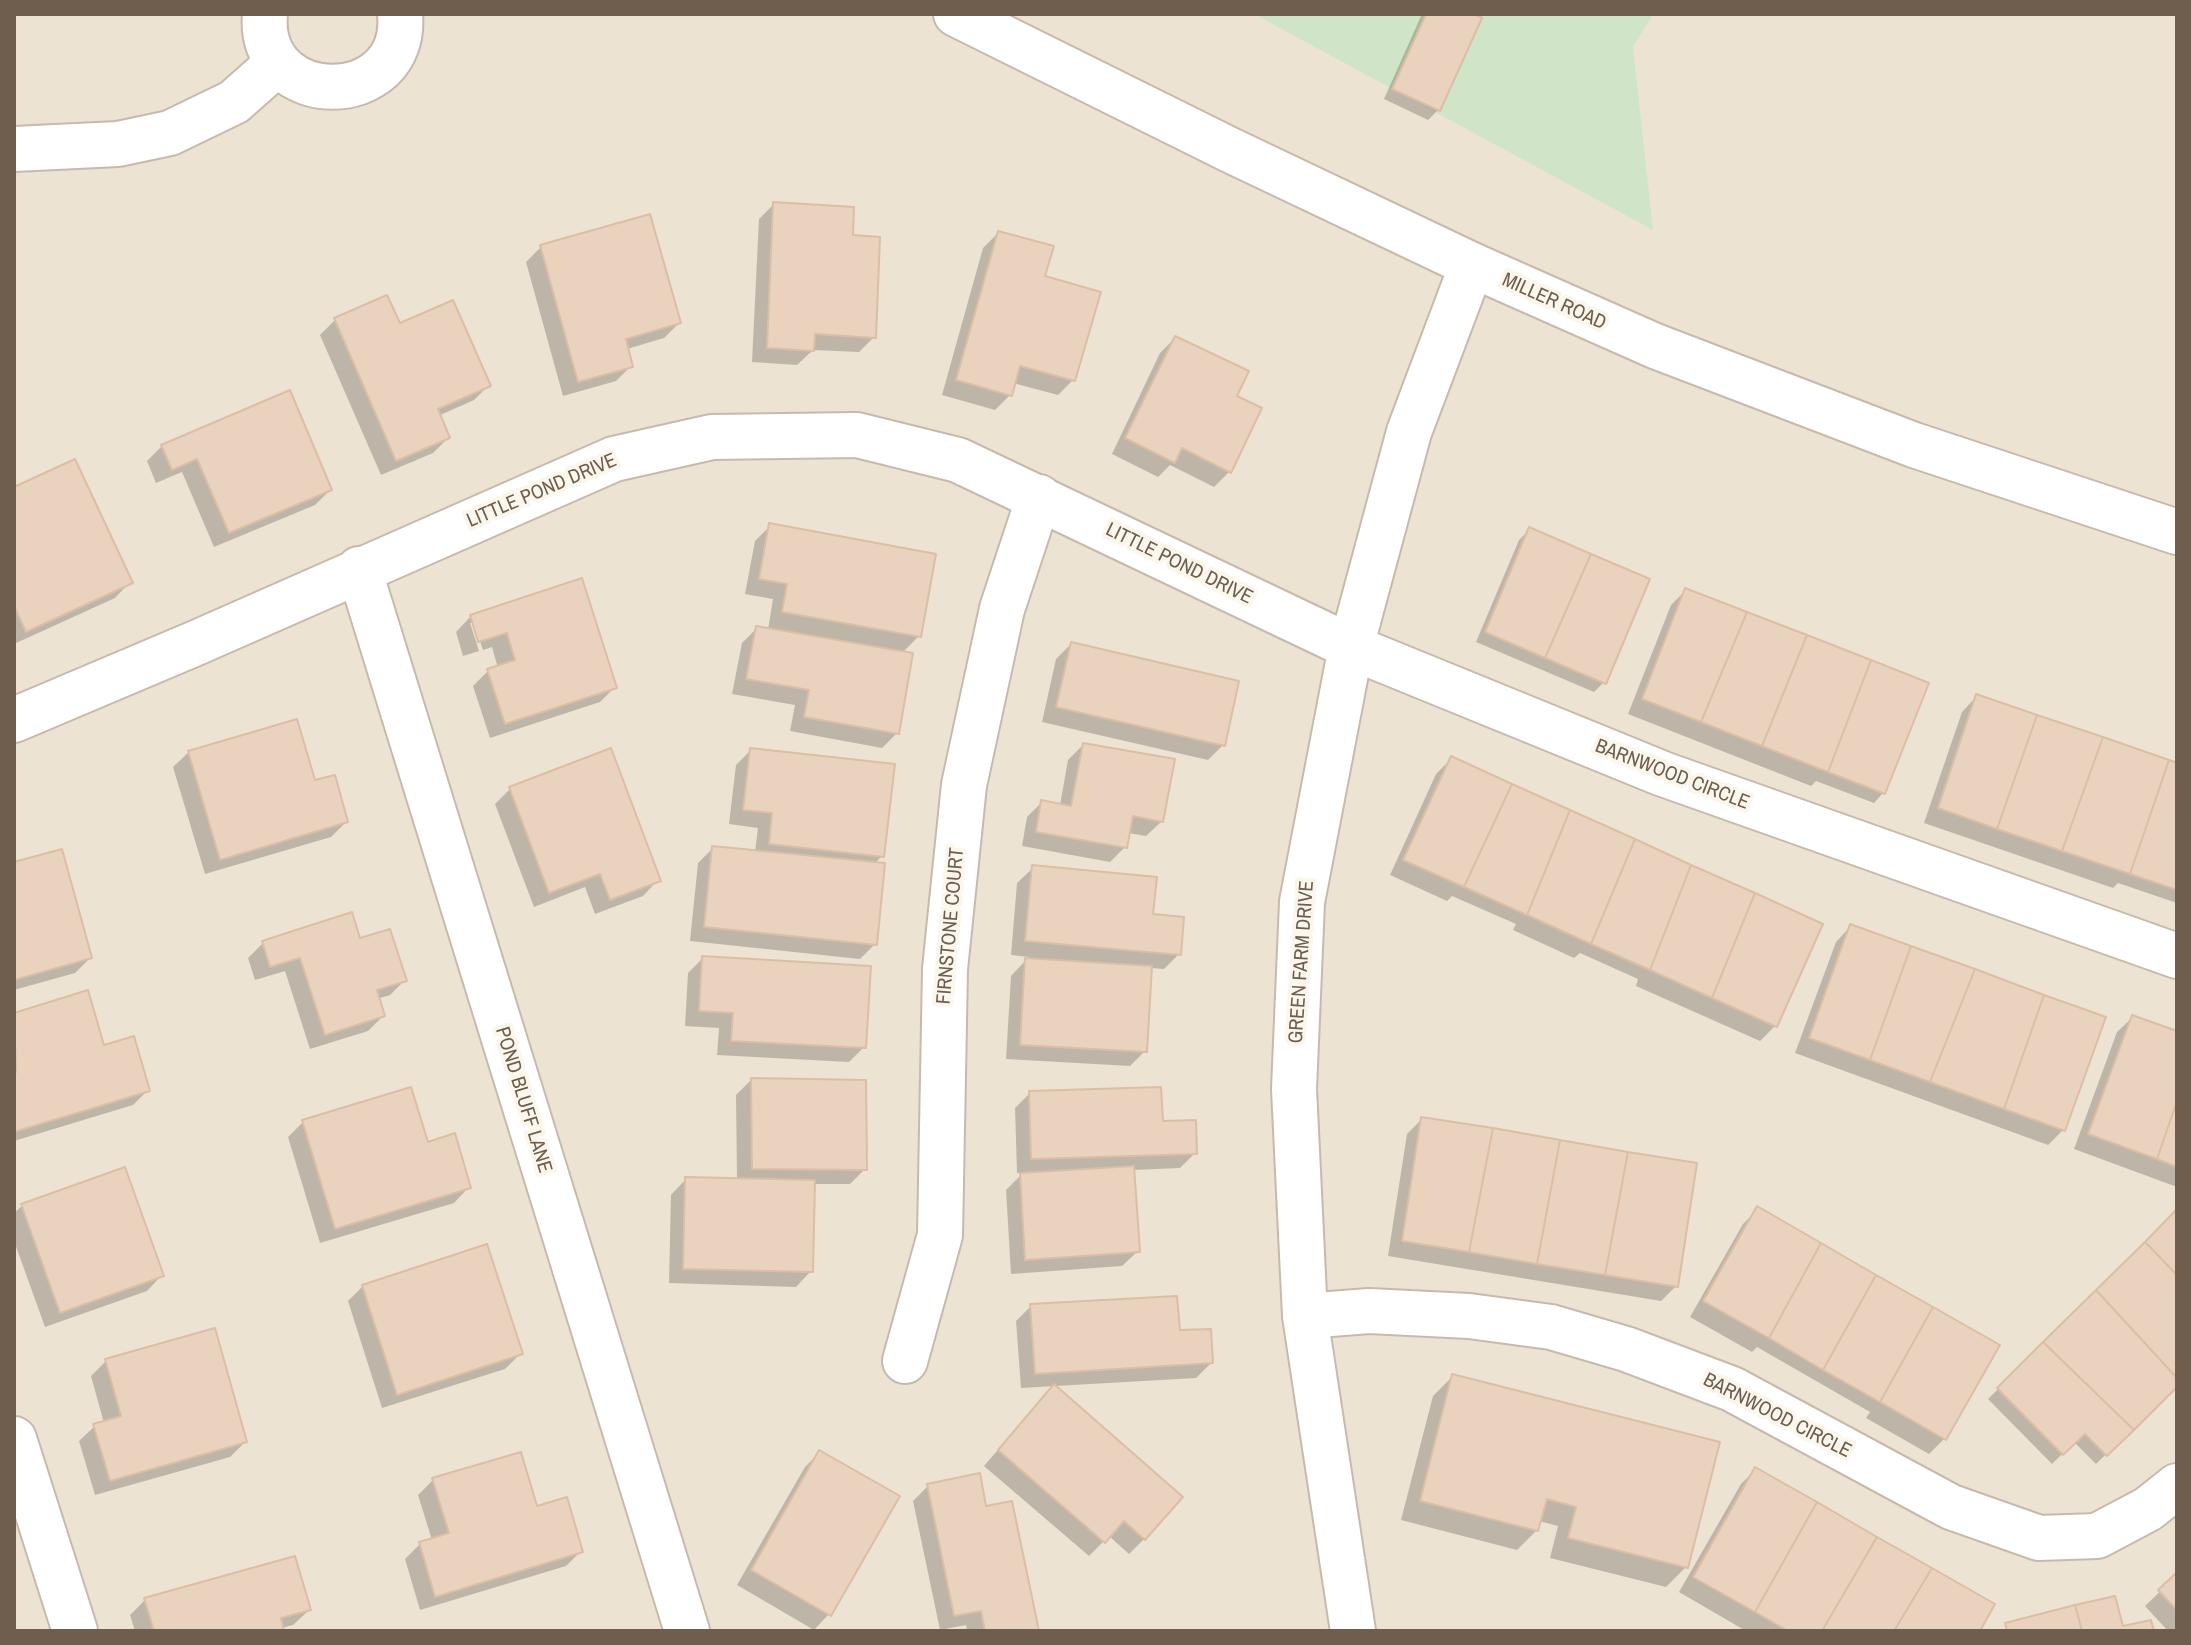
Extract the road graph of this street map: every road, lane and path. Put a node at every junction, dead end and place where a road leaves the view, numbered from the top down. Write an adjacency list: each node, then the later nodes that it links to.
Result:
1 (265, 14): 4 (street)
2 (400, 14): 4 (street)
3 (956, 14): 6 (street, MILLER ROAD)
4 (278, 63): 5 (street)
5 (14, 149)
6 (1472, 265): 8 (street, MILLER ROAD); 10 (street, GREEN FARM DRIVE)
7 (1039, 497): 9 (street, LITTLE POND DRIVE); 10 (street, LITTLE POND DRIVE); 14 (street, FIRNSTONE COURT)
8 (2177, 532)
9 (359, 569): 11 (street, LITTLE POND DRIVE); 18 (street, POND BLUFF LANE)
10 (1351, 647): 12 (street, BARNWOOD CIRCLE); 13 (street, GREEN FARM DRIVE)
11 (14, 720)
12 (2177, 956)
13 (1305, 1316): 16 (street, BARNWOOD CIRCLE); 19 (street, GREEN FARM DRIVE)
14 (905, 1361)
15 (14, 1439): 17 (street)
16 (2177, 1486)
17 (75, 1631)
18 (687, 1631)
19 (1353, 1631)

